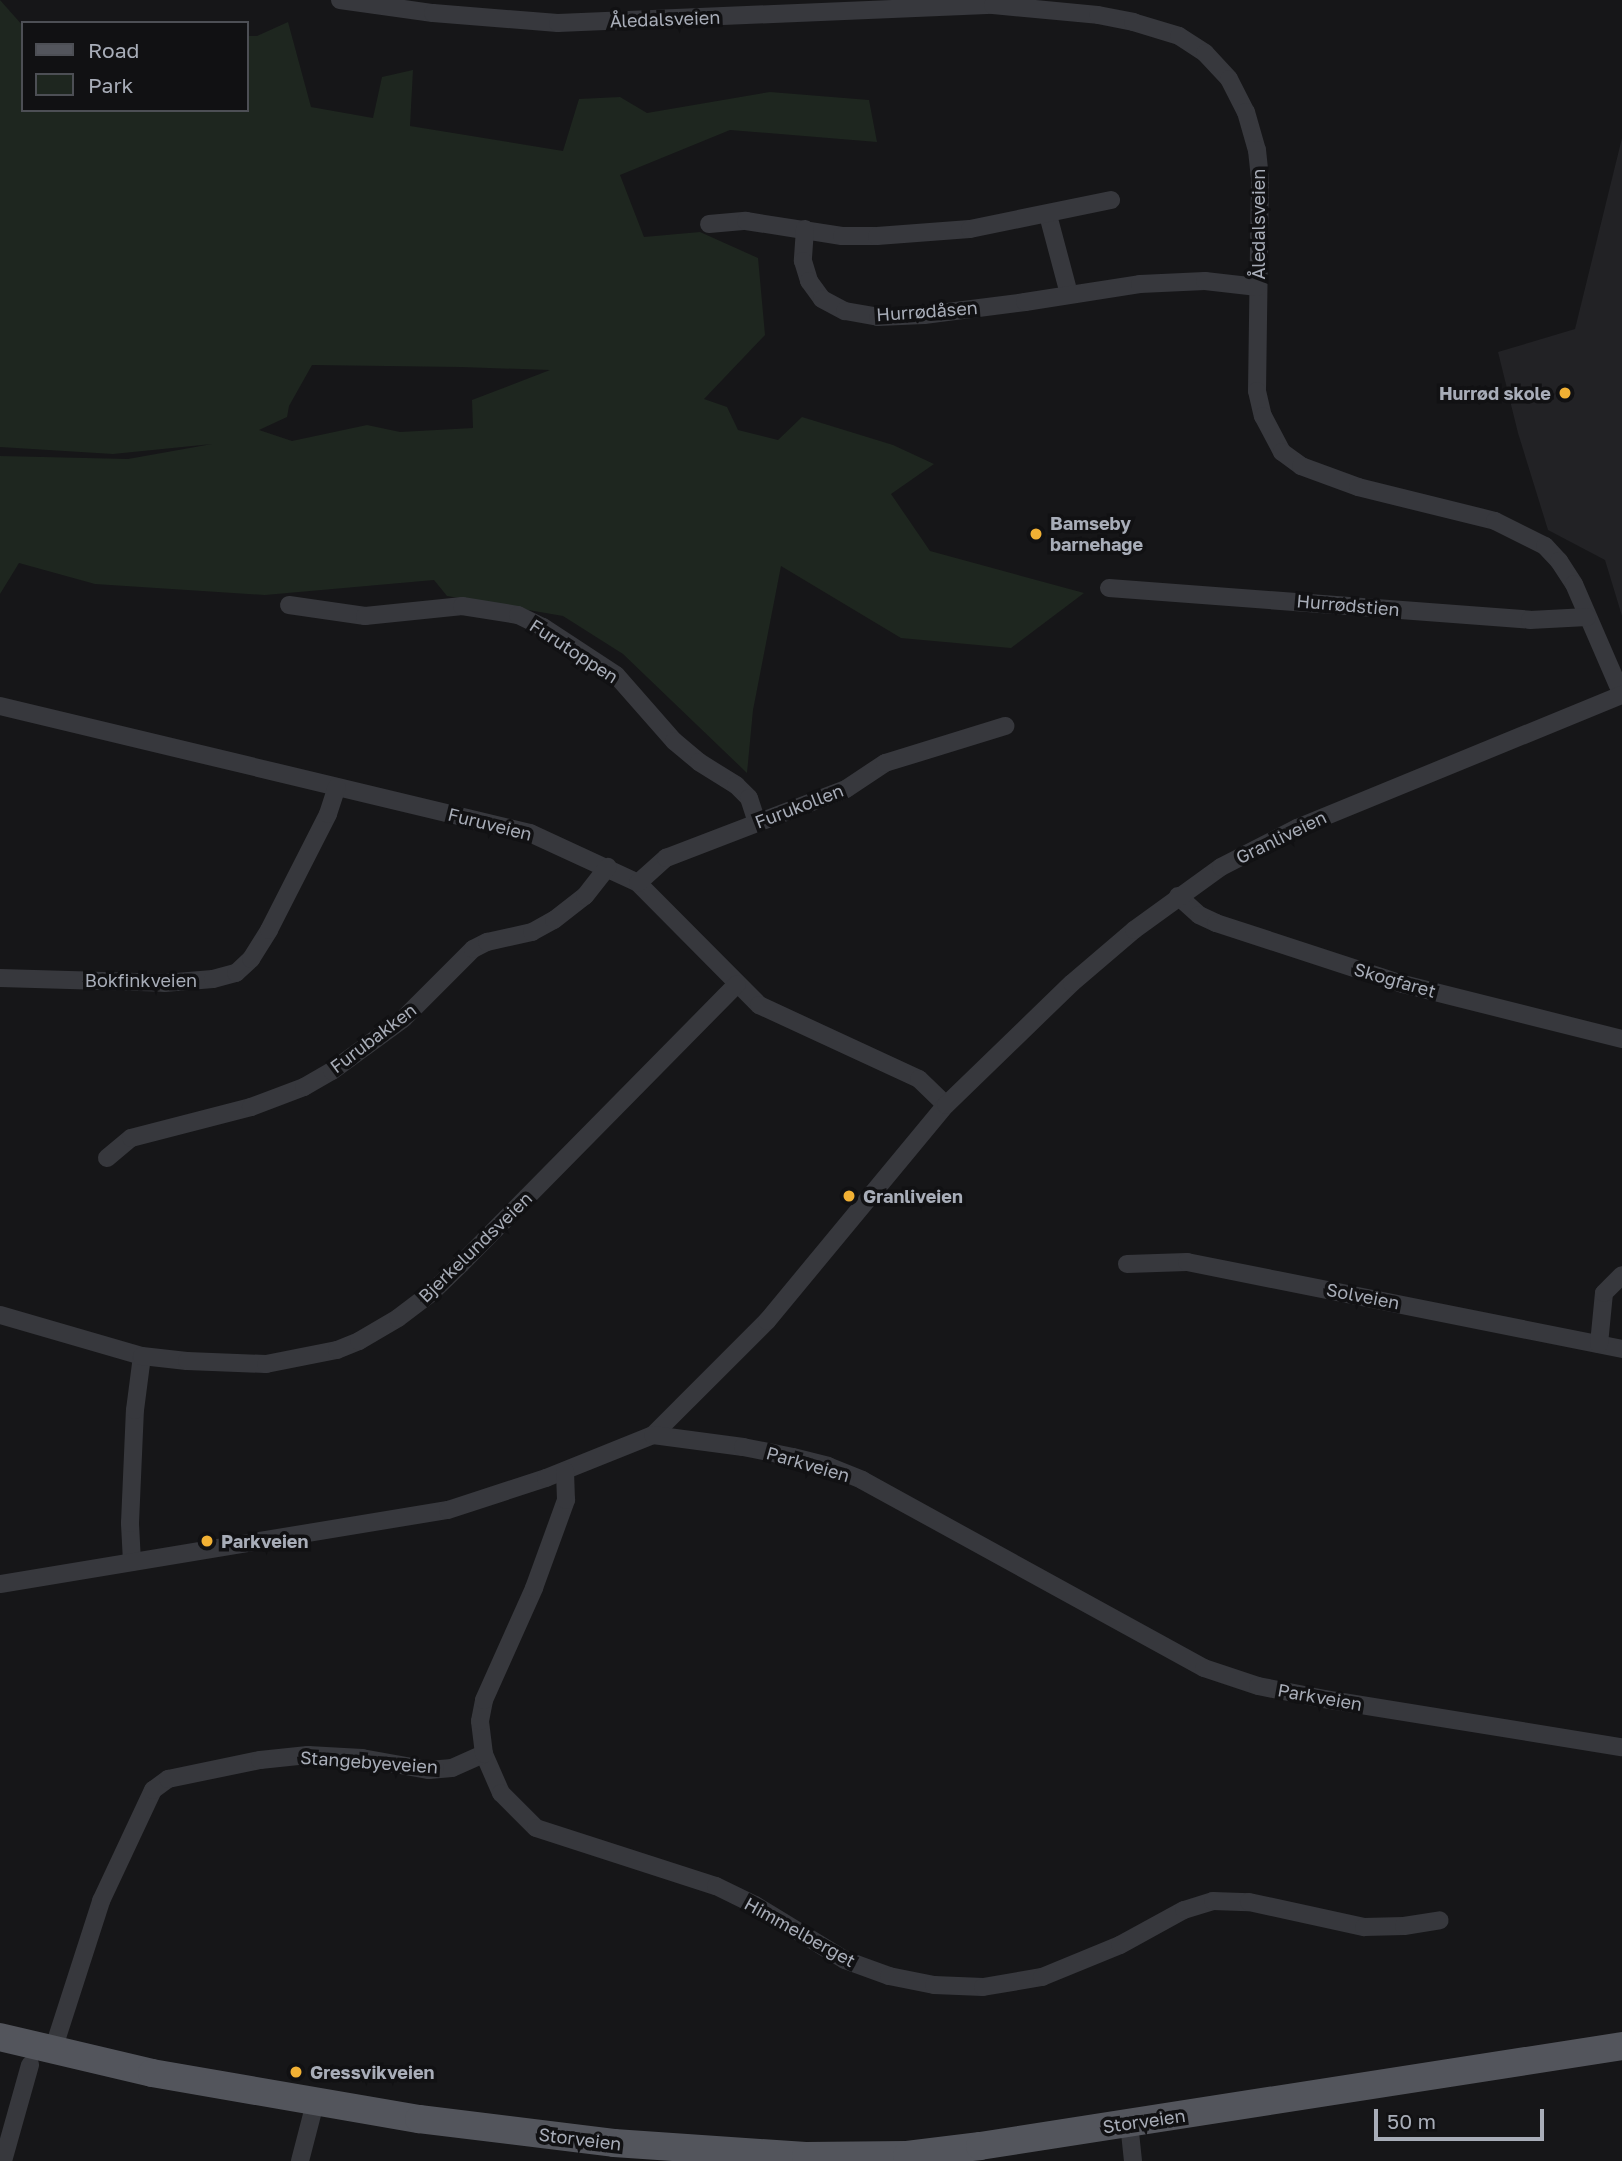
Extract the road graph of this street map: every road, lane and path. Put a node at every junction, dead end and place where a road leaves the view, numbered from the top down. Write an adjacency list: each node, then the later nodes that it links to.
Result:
1 (340, 0): 2 (street, Åledalsveien)
2 (993, 3): 7 (street, Åledalsveien)
3 (1111, 200): 4 (street)
4 (1048, 215): 6 (street); 8 (street)
5 (709, 224): 6 (street)
6 (805, 229): 8 (street, Hurrødåsen)
7 (1258, 287): 8 (street, Hurrødåsen); 11 (street, Åledalsveien)
8 (1069, 294)
9 (1109, 588): 11 (street, Hurrødstien)
10 (289, 606): 16 (street, Furutoppen)
11 (1587, 617): 12 (street, Åledalsveien)
12 (1622, 695): 19 (street, Granliveien)
13 (0, 706): 15 (street, Furuveien)
14 (1005, 726): 16 (street, Furukollen)
15 (337, 787): 17 (street, Furuveien); 20 (street, Bokfinkveien)
16 (757, 822): 18 (street, Furukollen)
17 (608, 867): 18 (street, Furuveien); 24 (street, Furubakken)
18 (638, 883): 21 (street, Furuveien)
19 (1178, 896): 22 (street, Skogfaret); 23 (street, Granliveien)
20 (0, 978)
21 (737, 984): 23 (street, Furuveien); 30 (street, Bjerkelundsveien)
22 (1622, 1039)
23 (946, 1105): 31 (street, Granliveien)
24 (107, 1158)
25 (1127, 1264): 28 (street, Solveien)
26 (1622, 1275): 28 (street)
27 (0, 1315): 30 (street, Bjerkelundsveien)
28 (1599, 1343): 29 (street, Solveien)
29 (1622, 1349)
30 (142, 1356): 33 (street)
31 (653, 1435): 32 (street, Parkveien); 35 (street, Parkveien)
32 (565, 1471): 33 (street, Parkveien); 36 (street)
33 (132, 1562): 34 (street, Parkveien)
34 (0, 1584)
35 (1622, 1747)
36 (484, 1754): 37 (street, Himmelberget); 40 (street, Stangebyeveien)
37 (1440, 1920)
38 (0, 2037): 40 (main road, Storveien)
39 (1622, 2046): 42 (main road, Storveien)
40 (41, 2058): 41 (main road, Storveien); 44 (street, Stangebyeveien)
41 (315, 2103): 43 (main road, Storveien); 45 (street)
42 (1129, 2123): 43 (main road, Storveien); 46 (street)
43 (613, 2152)
44 (3, 2161)
45 (300, 2161)
46 (1133, 2161)

